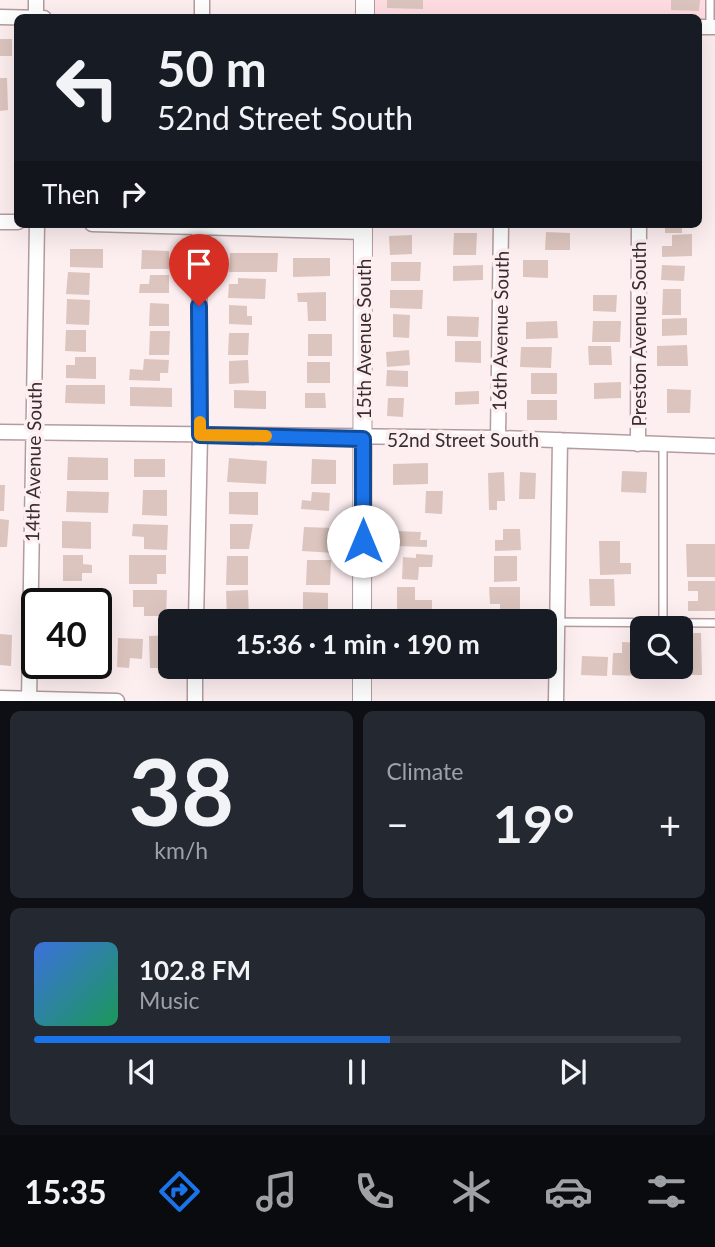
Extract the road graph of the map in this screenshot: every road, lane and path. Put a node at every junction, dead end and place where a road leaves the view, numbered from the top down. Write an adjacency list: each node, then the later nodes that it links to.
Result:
1 (710, 0): 2 (lane)
2 (708, 27)
3 (37, 228): 9 (street, 14th Avenue South)
4 (199, 228): 10 (street)
5 (363, 228): 12 (street, 15th Avenue South)
6 (501, 228): 11 (street, 16th Avenue South)
7 (639, 228): 14 (street, Preston Avenue South)
8 (0, 432): 9 (street, 52nd Street South)
9 (33, 432): 10 (street, 52nd Street South); 29 (street, 14th Avenue South)
10 (200, 435): 12 (street, 52nd Street South); 17 (street)
11 (498, 438): 12 (street, 52nd Street South); 13 (street, 52nd Street South)
12 (363, 439): 18 (street, 15th Avenue South)
13 (560, 440): 14 (street, 52nd Street South); 19 (street)
14 (638, 444): 15 (street, 52nd Street South)
15 (663, 444): 16 (street, 52nd Street South); 20 (lane)
16 (715, 446)
17 (196, 609)
18 (362, 609)
19 (552, 609)
20 (663, 616)
21 (557, 623): 22 (lane)
22 (630, 623)
23 (693, 623): 24 (lane)
24 (715, 623)
25 (195, 679): 31 (street)
26 (362, 679): 32 (street)
27 (555, 679): 33 (street)
28 (0, 698): 29 (street)
29 (29, 700): 30 (street)
30 (117, 701)
31 (195, 701)
32 (362, 701)
33 (556, 701)

